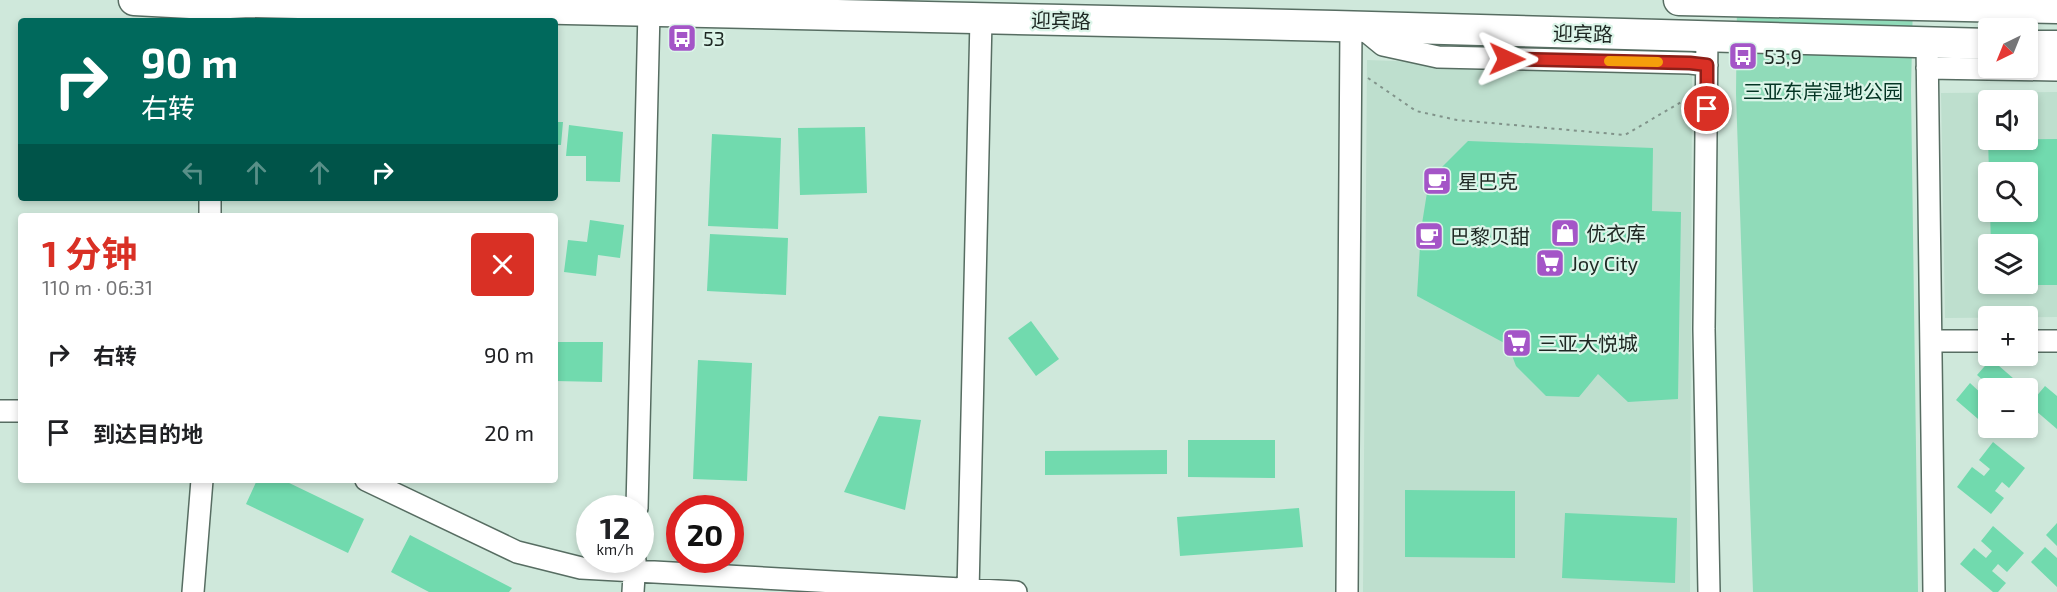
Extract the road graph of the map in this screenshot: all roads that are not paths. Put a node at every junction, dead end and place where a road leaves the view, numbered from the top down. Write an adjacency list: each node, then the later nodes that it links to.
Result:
1 (134, 0): 8 (highway, 迎宾路)
2 (1680, 0): 3 (highway)
3 (1884, 2): 5 (highway)
4 (382, 3): 7 (highway, 迎宾路); 8 (highway, 迎宾路)
5 (1971, 3): 6 (highway)
6 (2057, 8)
7 (649, 11): 9 (highway, 迎宾路); 26 (street)
8 (209, 12)
9 (981, 19): 10 (highway, 迎宾路); 30 (street)
10 (1356, 27): 11 (highway, 迎宾路); 16 (street); 34 (street)
11 (1707, 36): 15 (highway, 迎宾路); 16 (street)
12 (1978, 46): 15 (highway, 迎宾路)
13 (2038, 46): 14 (highway)
14 (2057, 46)
15 (1927, 55): 17 (street); 18 (street)
16 (1707, 65): 35 (street)
17 (2057, 70)
18 (1932, 341): 19 (street); 36 (street)
19 (1978, 341)
20 (2038, 341): 21 (street)
21 (2057, 341)
22 (0, 411): 23 (street)
23 (18, 411)
24 (202, 483): 31 (street)
25 (372, 483): 28 (street)
26 (637, 495)
27 (654, 566): 30 (street)
28 (576, 567)
29 (634, 573): 32 (street)
30 (968, 590): 33 (street)
31 (193, 592)
32 (633, 592)
33 (1016, 592)
34 (1347, 592)
35 (1709, 592)
36 (1934, 592)

